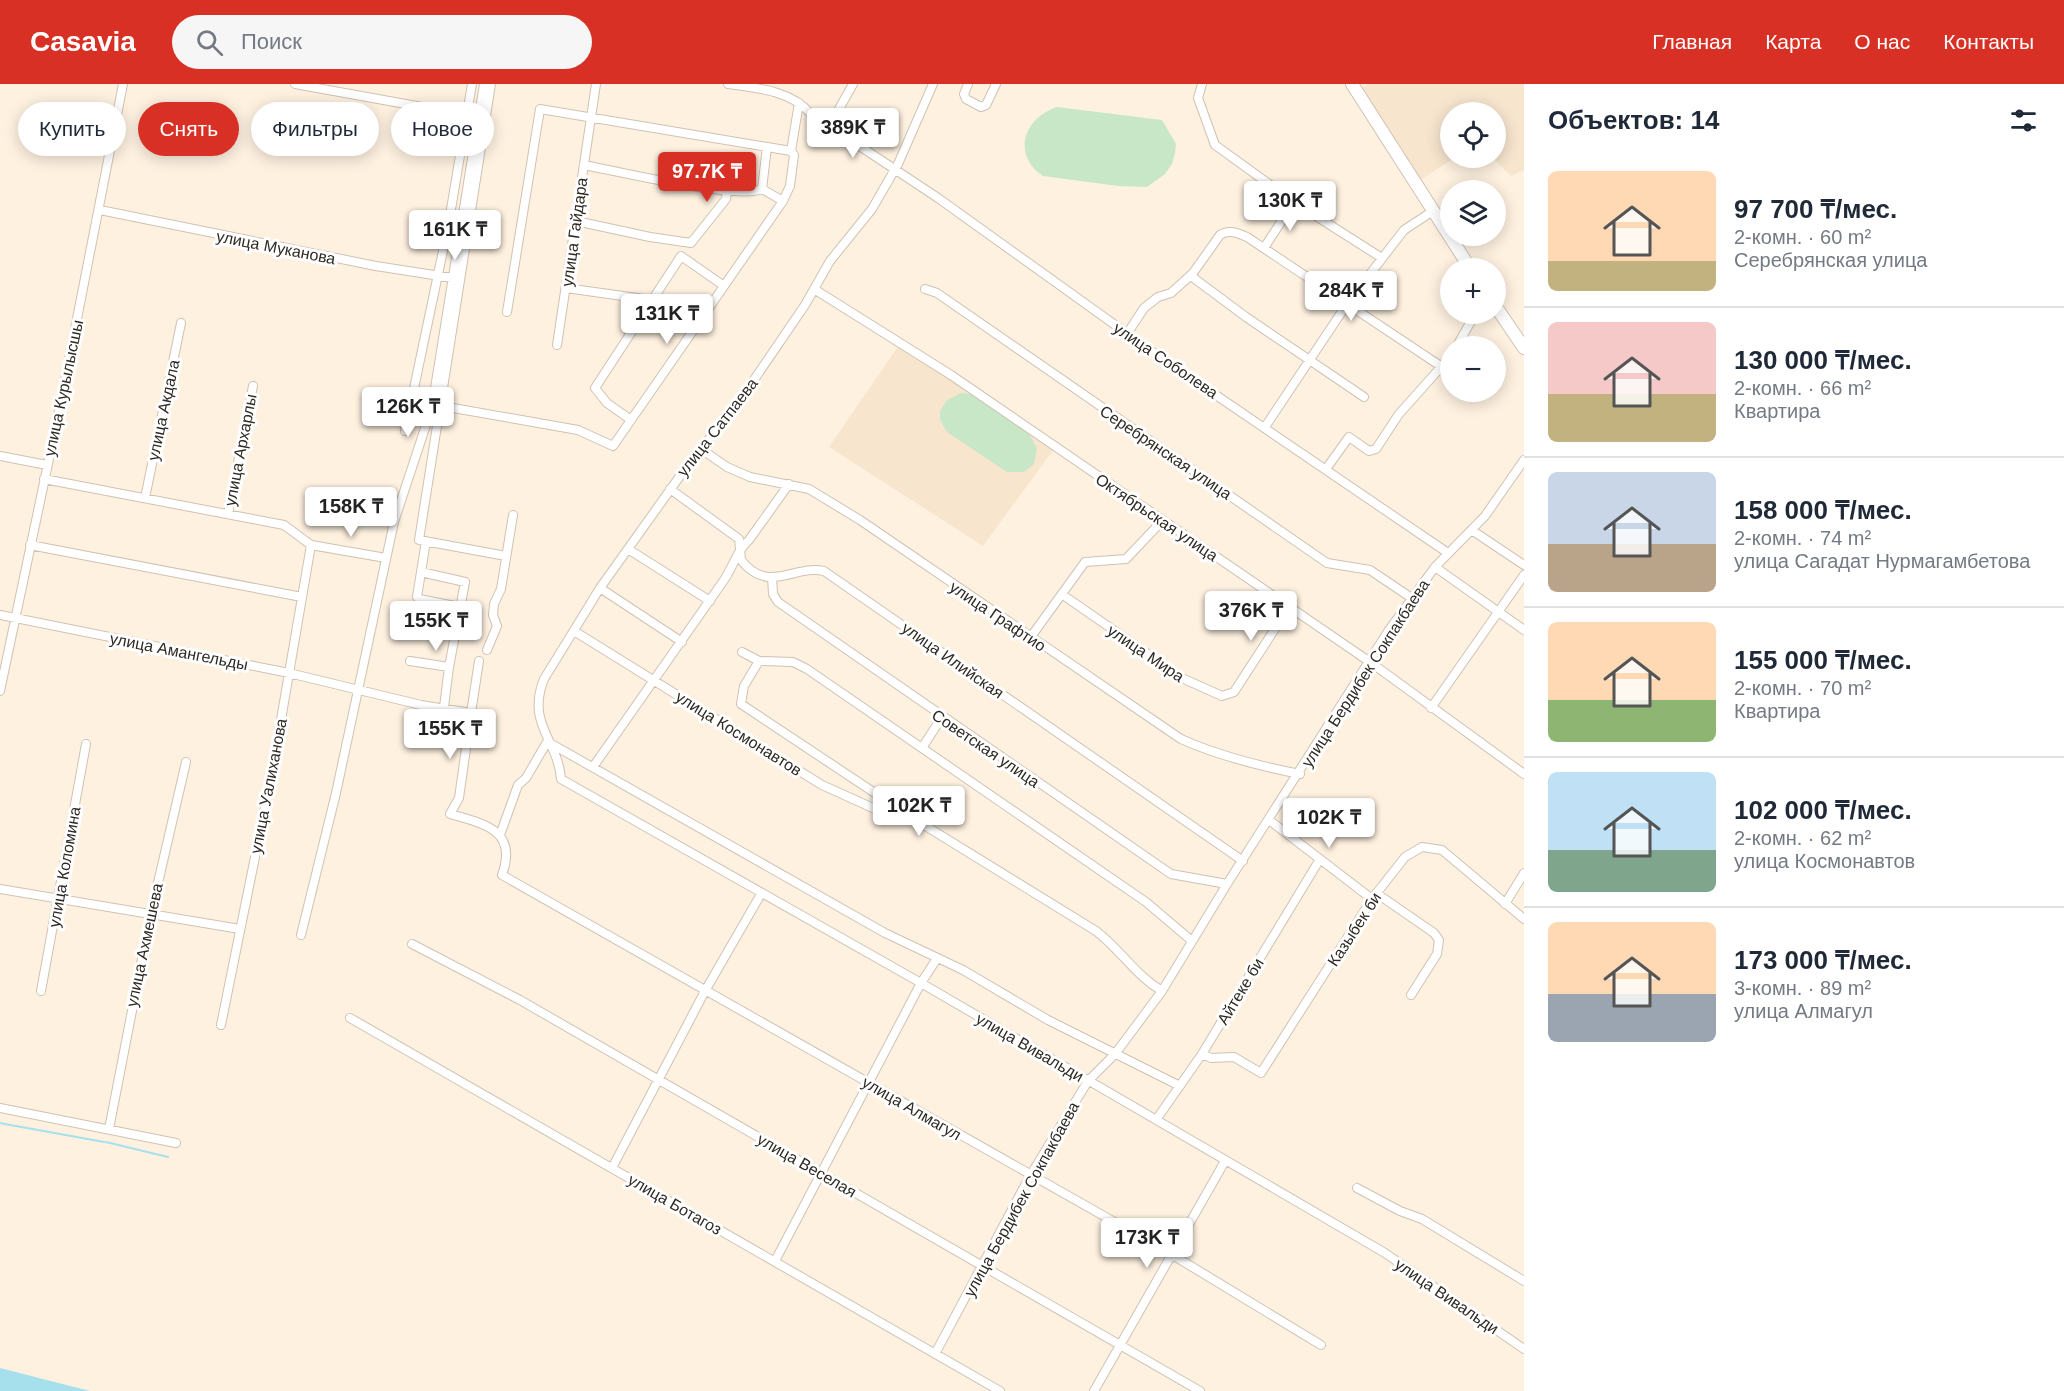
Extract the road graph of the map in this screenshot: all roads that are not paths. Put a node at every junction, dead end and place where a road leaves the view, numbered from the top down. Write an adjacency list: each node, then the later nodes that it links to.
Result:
1 (123, 84): 30 (street, улица Курылысшы)
2 (295, 84): 16 (street)
3 (472, 84): 14 (street)
4 (483, 84): 15 (street)
5 (491, 84): 56 (street)
6 (596, 84): 18 (street, улица Гайдара)
7 (728, 84): 17 (street)
8 (853, 84): 19 (street)
9 (933, 84): 25 (street, улица Сатпаева)
10 (968, 84): 11 (street)
11 (996, 84)
12 (1202, 84): 29 (street)
13 (1352, 84): 31 (main road)
14 (468, 102)
15 (480, 102)
16 (391, 103)
17 (799, 103): 19 (street); 21 (street)
18 (591, 117): 20 (street); 24 (street, улица Гайдара); 45 (street)
19 (832, 128): 25 (street, улица Соболева)
20 (767, 147): 21 (street); 26 (street)
21 (791, 151): 28 (street)
22 (459, 156): 36 (street)
23 (472, 156): 38 (street)
24 (584, 165): 27 (street); 32 (street, улица Гайдара)
25 (891, 167): 41 (street, улица Сатпаева); 48 (street, улица Соболева)
26 (762, 189): 27 (street); 28 (street)
27 (727, 190): 32 (street)
28 (783, 201): 39 (street)
29 (1294, 202): 33 (street); 34 (street)
30 (100, 210): 36 (street, улица Муканова); 63 (street, улица Курылысшы)
31 (1433, 211): 34 (street); 35 (main road)
32 (576, 221): 40 (street, улица Гайдара)
33 (1264, 248): 37 (street); 44 (street)
34 (1382, 258): 44 (street)
35 (1464, 258)
36 (438, 276): 38 (street, улица Муканова); 59 (street)
37 (1191, 276): 48 (street); 51 (street)
38 (453, 278): 56 (street)
39 (724, 286): 43 (street); 57 (street)
40 (566, 288): 43 (street); 49 (street, улица Гайдара)
41 (814, 289): 60 (street, улица Сатпаева); 71 (street, Октябрьская улица)
42 (925, 290): 89 (street, Серебрянская улица)
43 (651, 300): 57 (street)
44 (1347, 304): 51 (street); 52 (street)
45 (507, 312)
46 (181, 322): 68 (street, улица Акдала)
47 (1506, 322): 50 (main road)
48 (1127, 334): 58 (street, улица Соболева)
49 (557, 345)
50 (1524, 348)
51 (1310, 359): 55 (street); 58 (street)
52 (1440, 366)
53 (1440, 369): 64 (street)
54 (253, 386): 69 (street, улица Архарлы)
55 (1364, 397)
56 (437, 405): 57 (street); 73 (street); 80 (street)
57 (631, 420)
58 (1265, 427): 64 (street, улица Соболева)
59 (405, 431)
60 (701, 449): 66 (street, улица Графтио); 67 (street, улица Сатпаева)
61 (0, 456): 63 (street)
62 (1524, 460): 72 (street, улица Бердибек Сокпакбаева)
63 (47, 465): 65 (street, улица Курылысшы)
64 (1326, 469): 78 (street, улица Соболева)
65 (44, 479): 68 (street); 74 (street, улица Курылысшы)
66 (789, 484): 76 (street); 98 (street, улица Графтио)
67 (670, 489): 76 (street); 77 (street, улица Сатпаева)
68 (145, 498): 69 (street)
69 (228, 514): 75 (street)
70 (513, 515): 79 (street)
71 (1161, 520): 87 (street); 92 (street, Октябрьская улица)
72 (1473, 531): 78 (street, улица Бердибек Сокпакбаева); 81 (street)
73 (426, 541): 79 (street); 83 (street)
74 (30, 545): 88 (street); 95 (street, улица Курылысшы)
75 (311, 545): 80 (street); 88 (street, улица Уалиханова)
76 (740, 547): 85 (street); 90 (street)
77 (628, 549): 86 (street, улица Сатпаева); 90 (street)
78 (1448, 553): 82 (street, улица Бердибек Сокпакбаева)
79 (506, 556): 100 (street)
80 (386, 558): 109 (street)
81 (1524, 565)
82 (1435, 567): 89 (street, улица Бердибек Сокпакбаева); 93 (street)
83 (421, 572): 91 (street); 91 (street)
84 (1524, 575): 93 (street)
85 (772, 577): 114 (street, Советская улица); 126 (street, улица Илийская)
86 (600, 588): 97 (street, улица Сатпаева); 99 (street)
87 (1063, 595): 92 (street, улица Мира); 98 (street)
88 (302, 597): 107 (street, улица Уалиханова)
89 (1413, 599): 105 (street, улица Бердибек Сокпакбаева)
90 (710, 601): 99 (street)
91 (460, 607): 106 (street)
92 (1289, 607): 105 (street, Октябрьская улица)
93 (1498, 611): 96 (street); 112 (street)
94 (0, 615): 95 (street, улица Амангельды)
95 (15, 618): 107 (street, улица Амангельды); 110 (street, улица Курылысшы)
96 (1524, 630)
97 (574, 631): 108 (street, улица Космонавтов); 115 (street, улица Сатпаева)
98 (1030, 638): 120 (street, улица Графтио)
99 (682, 642): 108 (street)
100 (487, 650)
101 (742, 652): 104 (street)
102 (410, 661): 106 (street)
103 (479, 661): 113 (street)
104 (759, 661): 117 (street); 122 (street, улица Космонавтов)
105 (1370, 662): 112 (street, Октябрьская улица); 120 (street, улица Бердибек Сокпакбаева)
106 (449, 667): 111 (street)
107 (289, 674): 109 (street, улица Амангельды); 136 (street, улица Уалиханова)
108 (655, 681): 119 (street); 122 (street, улица Космонавтов)
109 (357, 689): 111 (street, улица Амангельды); 137 (street)
110 (0, 691)
111 (444, 707): 113 (street, улица Амангельды)
112 (1431, 708): 121 (street, Октябрьская улица)
113 (471, 713): 124 (street)
114 (942, 717): 117 (street); 128 (street, Советская улица)
115 (548, 742): 119 (street); 124 (street); 130 (street, улица Вивальди)
116 (87, 744): 132 (street, улица Коломина)
117 (922, 748): 138 (street)
118 (186, 762): 134 (street, улица Ахмешева)
119 (594, 767): 140 (street)
120 (1300, 774): 123 (street, улица Бердибек Сокпакбаева)
121 (1524, 774)
122 (911, 817): 144 (street, улица Космонавтов)
123 (1269, 820): 125 (street); 126 (street, улица Бердибек Сокпакбаева)
124 (500, 835): 143 (street, улица Алмагул)
125 (1320, 859): 131 (street); 149 (street, Айтеке би)
126 (1243, 861): 128 (street, улица Бердибек Сокпакбаева)
127 (1524, 873): 133 (street)
128 (1227, 884): 138 (street, улица Бердибек Сокпакбаева)
129 (0, 889): 132 (street)
130 (761, 894): 141 (street, улица Вивальди); 143 (street)
131 (1374, 896): 133 (street, Казыбек би); 145 (street); 149 (street, Казыбек би)
132 (58, 899): 134 (street); 142 (street, улица Коломина)
133 (1505, 904): 135 (street, Казыбек би)
134 (150, 913): 136 (street); 156 (street, улица Ахмешева)
135 (1524, 919)
136 (240, 929): 147 (street, улица Уалиханова)
137 (301, 935)
138 (1192, 940): 144 (street, улица Бердибек Сокпакбаева)
139 (412, 944): 150 (street, улица Веселая)
140 (936, 960): 141 (street); 148 (street)
141 (921, 983): 151 (street, улица Вивальди); 152 (street)
142 (41, 990)
143 (705, 991): 150 (street); 152 (street, улица Алмагул)
144 (1162, 991): 148 (street, улица Бердибек Сокпакбаева)
145 (1411, 994)
146 (350, 1018): 159 (street, улица Ботагоз)
147 (221, 1025)
148 (1115, 1054): 151 (street, улица Бердибек Сокпакбаева); 153 (street)
149 (1202, 1054): 153 (street, Айтеке би)
150 (658, 1081): 159 (street); 160 (street, улица Веселая)
151 (1089, 1081): 155 (street, улица Вивальди); 161 (street, улица Бердибек Сокпакбаева)
152 (869, 1082): 160 (street); 161 (street, улица Алмагул)
153 (1180, 1086): 155 (street, Айтеке би)
154 (0, 1108): 156 (street)
155 (1156, 1120): 158 (street, улица Вивальди)
156 (109, 1130): 157 (street)
157 (176, 1143)
158 (1225, 1161): 163 (street); 169 (street, улица Вивальди)
159 (612, 1168): 164 (street, улица Ботагоз)
160 (821, 1172): 164 (street); 165 (street, улица Веселая)
161 (1030, 1176): 163 (street, улица Алмагул); 165 (street, улица Бердибек Сокпакбаева)
162 (1358, 1188): 166 (street)
163 (1171, 1254): 167 (street); 168 (street, улица Алмагул)
164 (775, 1261): 170 (street, улица Ботагоз)
165 (983, 1267): 167 (street, улица Веселая); 170 (street, улица Бердибек Сокпакбаева)
166 (1524, 1281)
167 (1120, 1345): 172 (street); 173 (street, улица Веселая)
168 (1321, 1345)
169 (1524, 1349)
170 (935, 1354): 171 (street, улица Ботагоз)
171 (1000, 1391)
172 (1094, 1391)
173 (1200, 1391)

